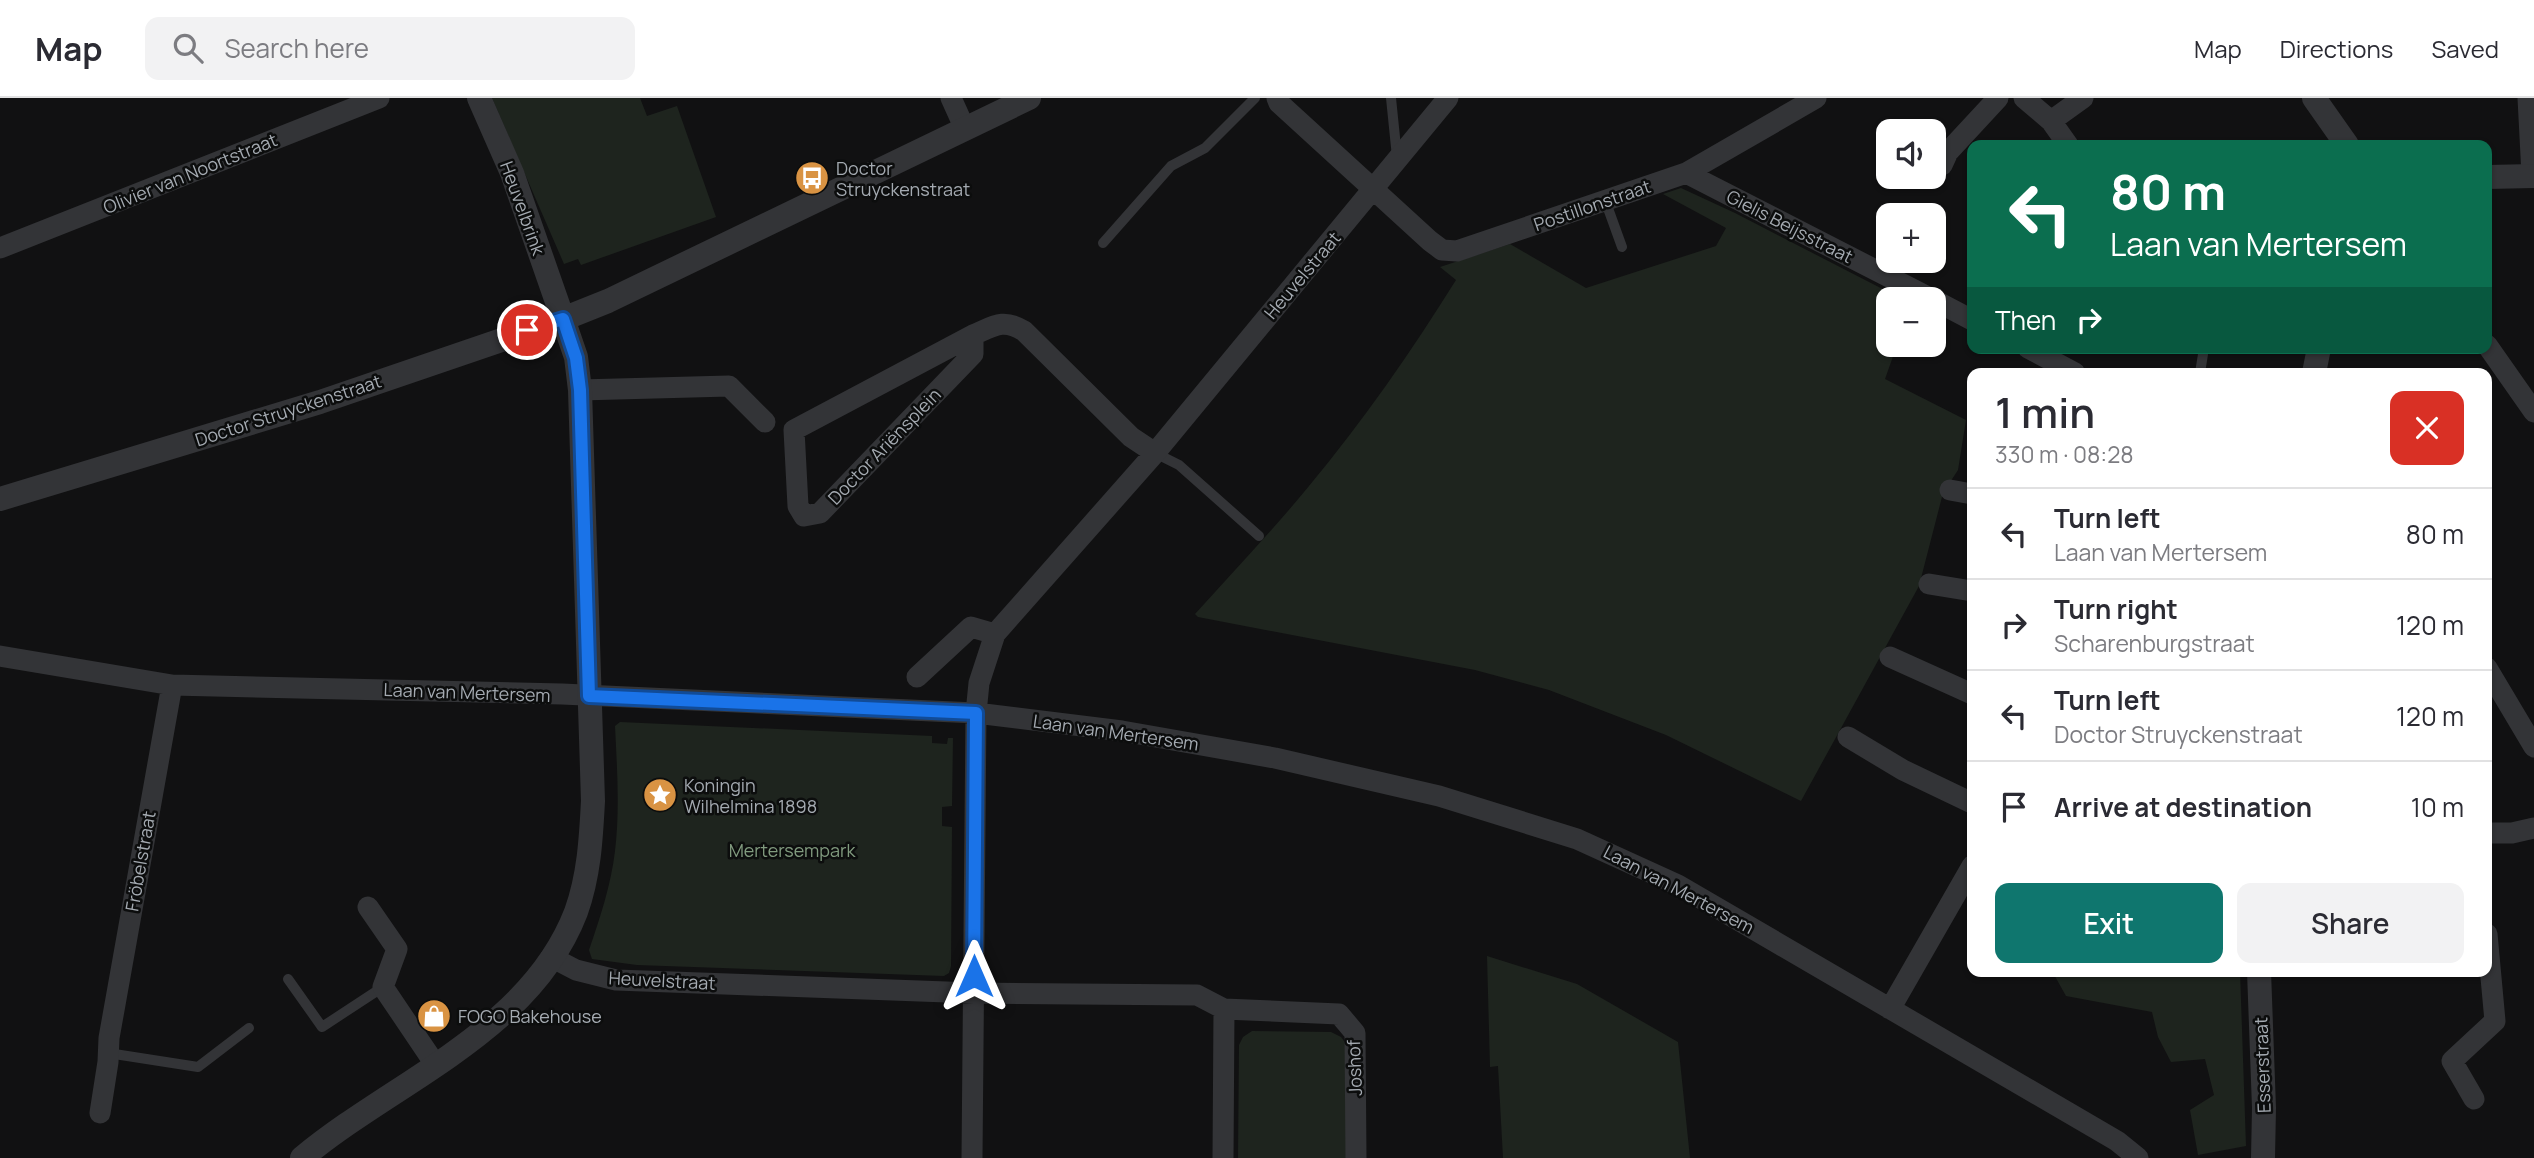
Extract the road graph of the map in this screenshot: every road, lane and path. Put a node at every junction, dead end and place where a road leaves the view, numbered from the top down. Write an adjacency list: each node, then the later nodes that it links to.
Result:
1 (379, 98): 28 (street, Olivier van Noortstraat)
2 (479, 98): 32 (street, Heuvelbrink)
3 (951, 98): 16 (street)
4 (1029, 98): 16 (street, Doctor Struyckenstraat)
5 (1255, 98): 26 (lane)
6 (1277, 98): 24 (street, Postillonstraat)
7 (1391, 98): 20 (lane)
8 (1448, 98): 20 (street, Heuvelstraat)
9 (1816, 98): 21 (street, Postillonstraat)
10 (1998, 98): 19 (street)
11 (2024, 98): 15 (street)
12 (2083, 98): 15 (street)
13 (2314, 98): 18 (street)
14 (2528, 98): 22 (street)
15 (2051, 121): 17 (street)
16 (965, 129): 32 (street, Doctor Struyckenstraat)
17 (2064, 140)
18 (2343, 140)
19 (1946, 156)
20 (1397, 160): 24 (street, Heuvelstraat)
21 (1686, 173): 25 (street, Postillonstraat); 29 (street, Gielis Beijsstraat)
22 (2533, 175): 23 (street)
23 (2492, 177)
24 (1373, 189): 25 (street, Postillonstraat); 40 (street, Heuvelstraat)
25 (1605, 200): 27 (lane)
26 (1103, 243)
27 (1622, 247)
28 (0, 248)
29 (1908, 287)
30 (1946, 307): 31 (street, Gielis Beijsstraat)
31 (1967, 317)
32 (563, 319): 37 (street, Heuvelbrink); 43 (street, Doctor Struyckenstraat)
33 (973, 335): 33 (street, Doctor Ariënsplein); 40 (street, Doctor Ariënsplein)
34 (2492, 352): 38 (street)
35 (2039, 354): 36 (street)
36 (2066, 368)
37 (580, 390): 39 (street); 54 (street, Heuvelbrink)
38 (2534, 412)
39 (765, 422)
40 (1155, 453): 44 (lane); 47 (street, Heuvelstraat)
41 (1950, 490): 42 (street)
42 (1967, 493)
43 (0, 499)
44 (1259, 536)
45 (1929, 584): 46 (street)
46 (1967, 590)
47 (995, 634): 51 (street); 55 (street, Heuvelstraat)
48 (0, 656): 52 (street, Laan van Mertersem)
49 (1890, 657): 53 (street)
50 (2492, 676): 57 (street)
51 (917, 677)
52 (172, 685): 54 (street, Laan van Mertersem); 72 (street, Fröbelstraat)
53 (1967, 692)
54 (589, 696): 55 (street, Laan van Mertersem); 63 (street, Heuvelbrink)
55 (976, 713): 68 (street, Heuvelstraat); 70 (street, Laan van Mertersem)
56 (1848, 737): 58 (street)
57 (2534, 747)
58 (1967, 801)
59 (2534, 828): 60 (street)
60 (2492, 833)
61 (1967, 875): 70 (street)
62 (368, 908): 67 (street)
63 (551, 957): 68 (street, Heuvelstraat); 73 (street)
64 (2259, 977): 81 (street, Esserstraat)
65 (2491, 977): 74 (street)
66 (288, 979): 67 (lane)
67 (383, 987): 73 (street)
68 (974, 993): 69 (street, Joshof); 77 (street, Heuvelstraat)
69 (1224, 1009): 78 (street); 79 (street, Joshof)
70 (1890, 1009): 80 (street, Laan van Mertersem)
71 (248, 1028): 72 (lane)
72 (108, 1045): 75 (street, Fröbelstraat)
73 (435, 1064): 76 (street)
74 (2474, 1100)
75 (100, 1113)
76 (302, 1158)
77 (972, 1158)
78 (1223, 1158)
79 (1356, 1158)
80 (2138, 1158)
81 (2263, 1158)

